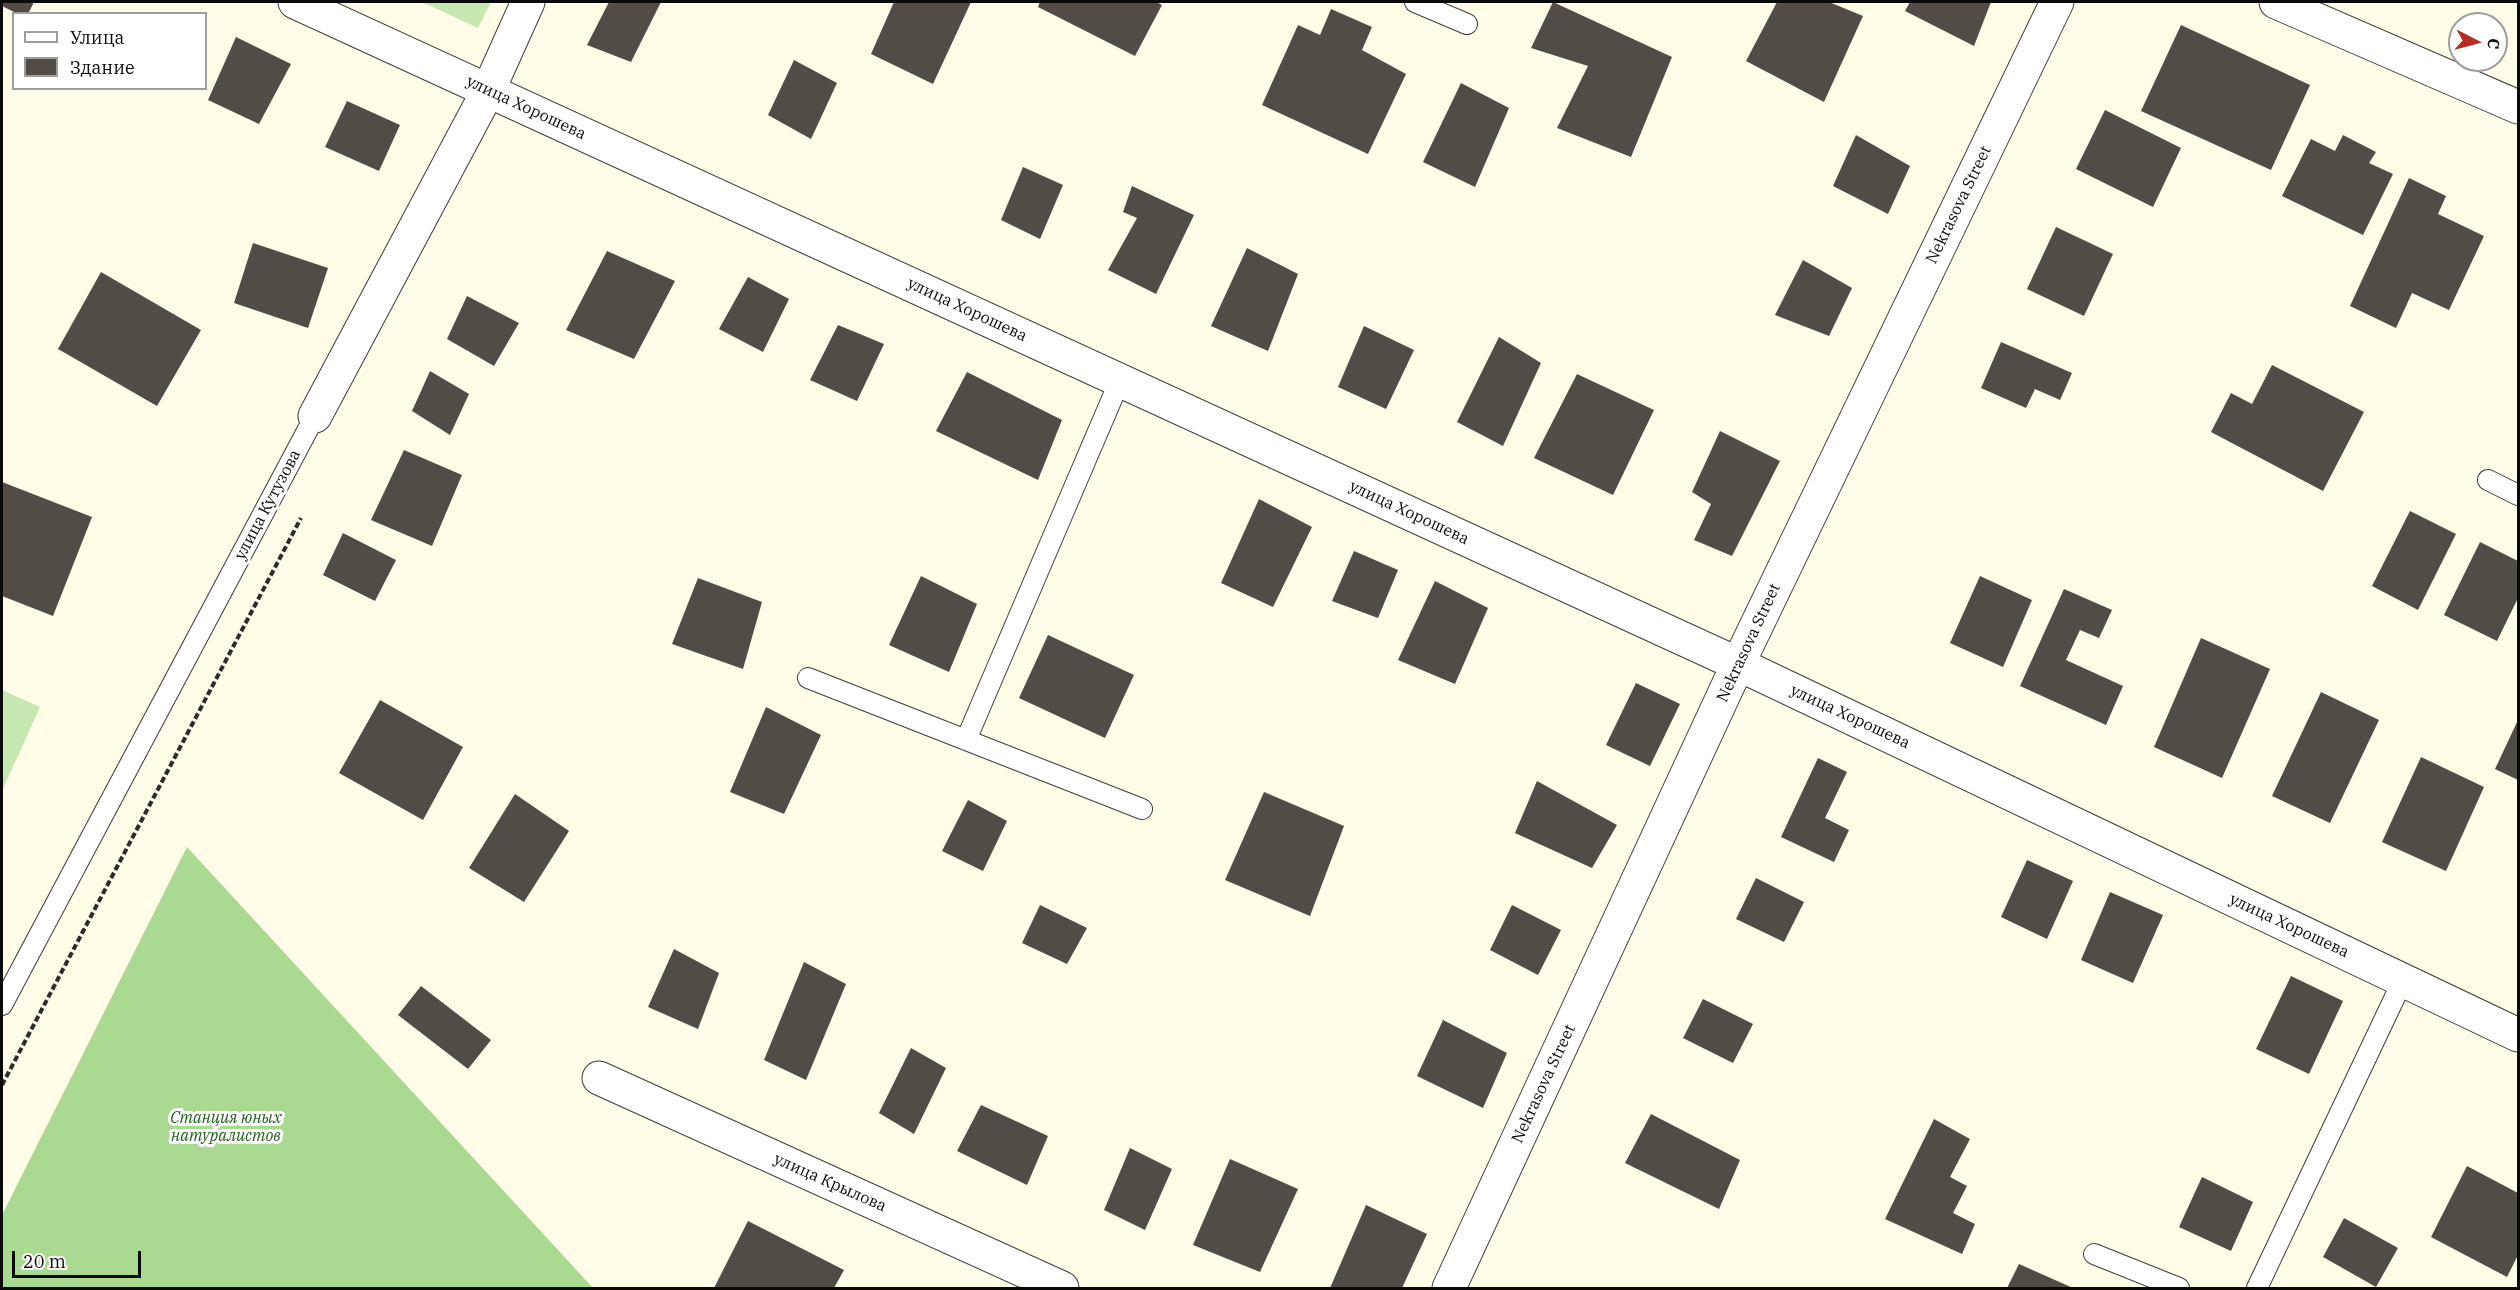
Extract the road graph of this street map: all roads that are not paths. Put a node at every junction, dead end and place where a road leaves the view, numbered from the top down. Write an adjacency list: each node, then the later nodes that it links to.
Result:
1 (295, 2): 7 (street, улица Хорошева)
2 (528, 2): 7 (street, улица Кутузова)
3 (1415, 2): 6 (lane)
4 (2058, 2): 13 (street, Nekrasova Street)
5 (2276, 2): 8 (street)
6 (1467, 24)
7 (488, 91): 9 (street, улица Хорошева); 10 (street, улица Кутузова)
8 (2518, 107)
9 (1120, 380): 13 (street, улица Хорошева); 15 (lane)
10 (315, 416): 18 (lane, улица Кутузова)
11 (2488, 480): 12 (lane)
12 (2518, 495)
13 (1738, 664): 17 (street, улица Хорошева); 23 (street, Nekrasova Street)
14 (808, 678): 15 (lane)
15 (966, 740): 16 (lane)
16 (1142, 809)
17 (2403, 980): 19 (street, улица Хорошева); 25 (lane)
18 (2, 1005)
19 (2518, 1035)
20 (599, 1078): 22 (street, улица Крылова)
21 (2094, 1254): 24 (lane)
22 (1062, 1288)
23 (1449, 1288)
24 (2179, 1288)
25 (2257, 1288)

